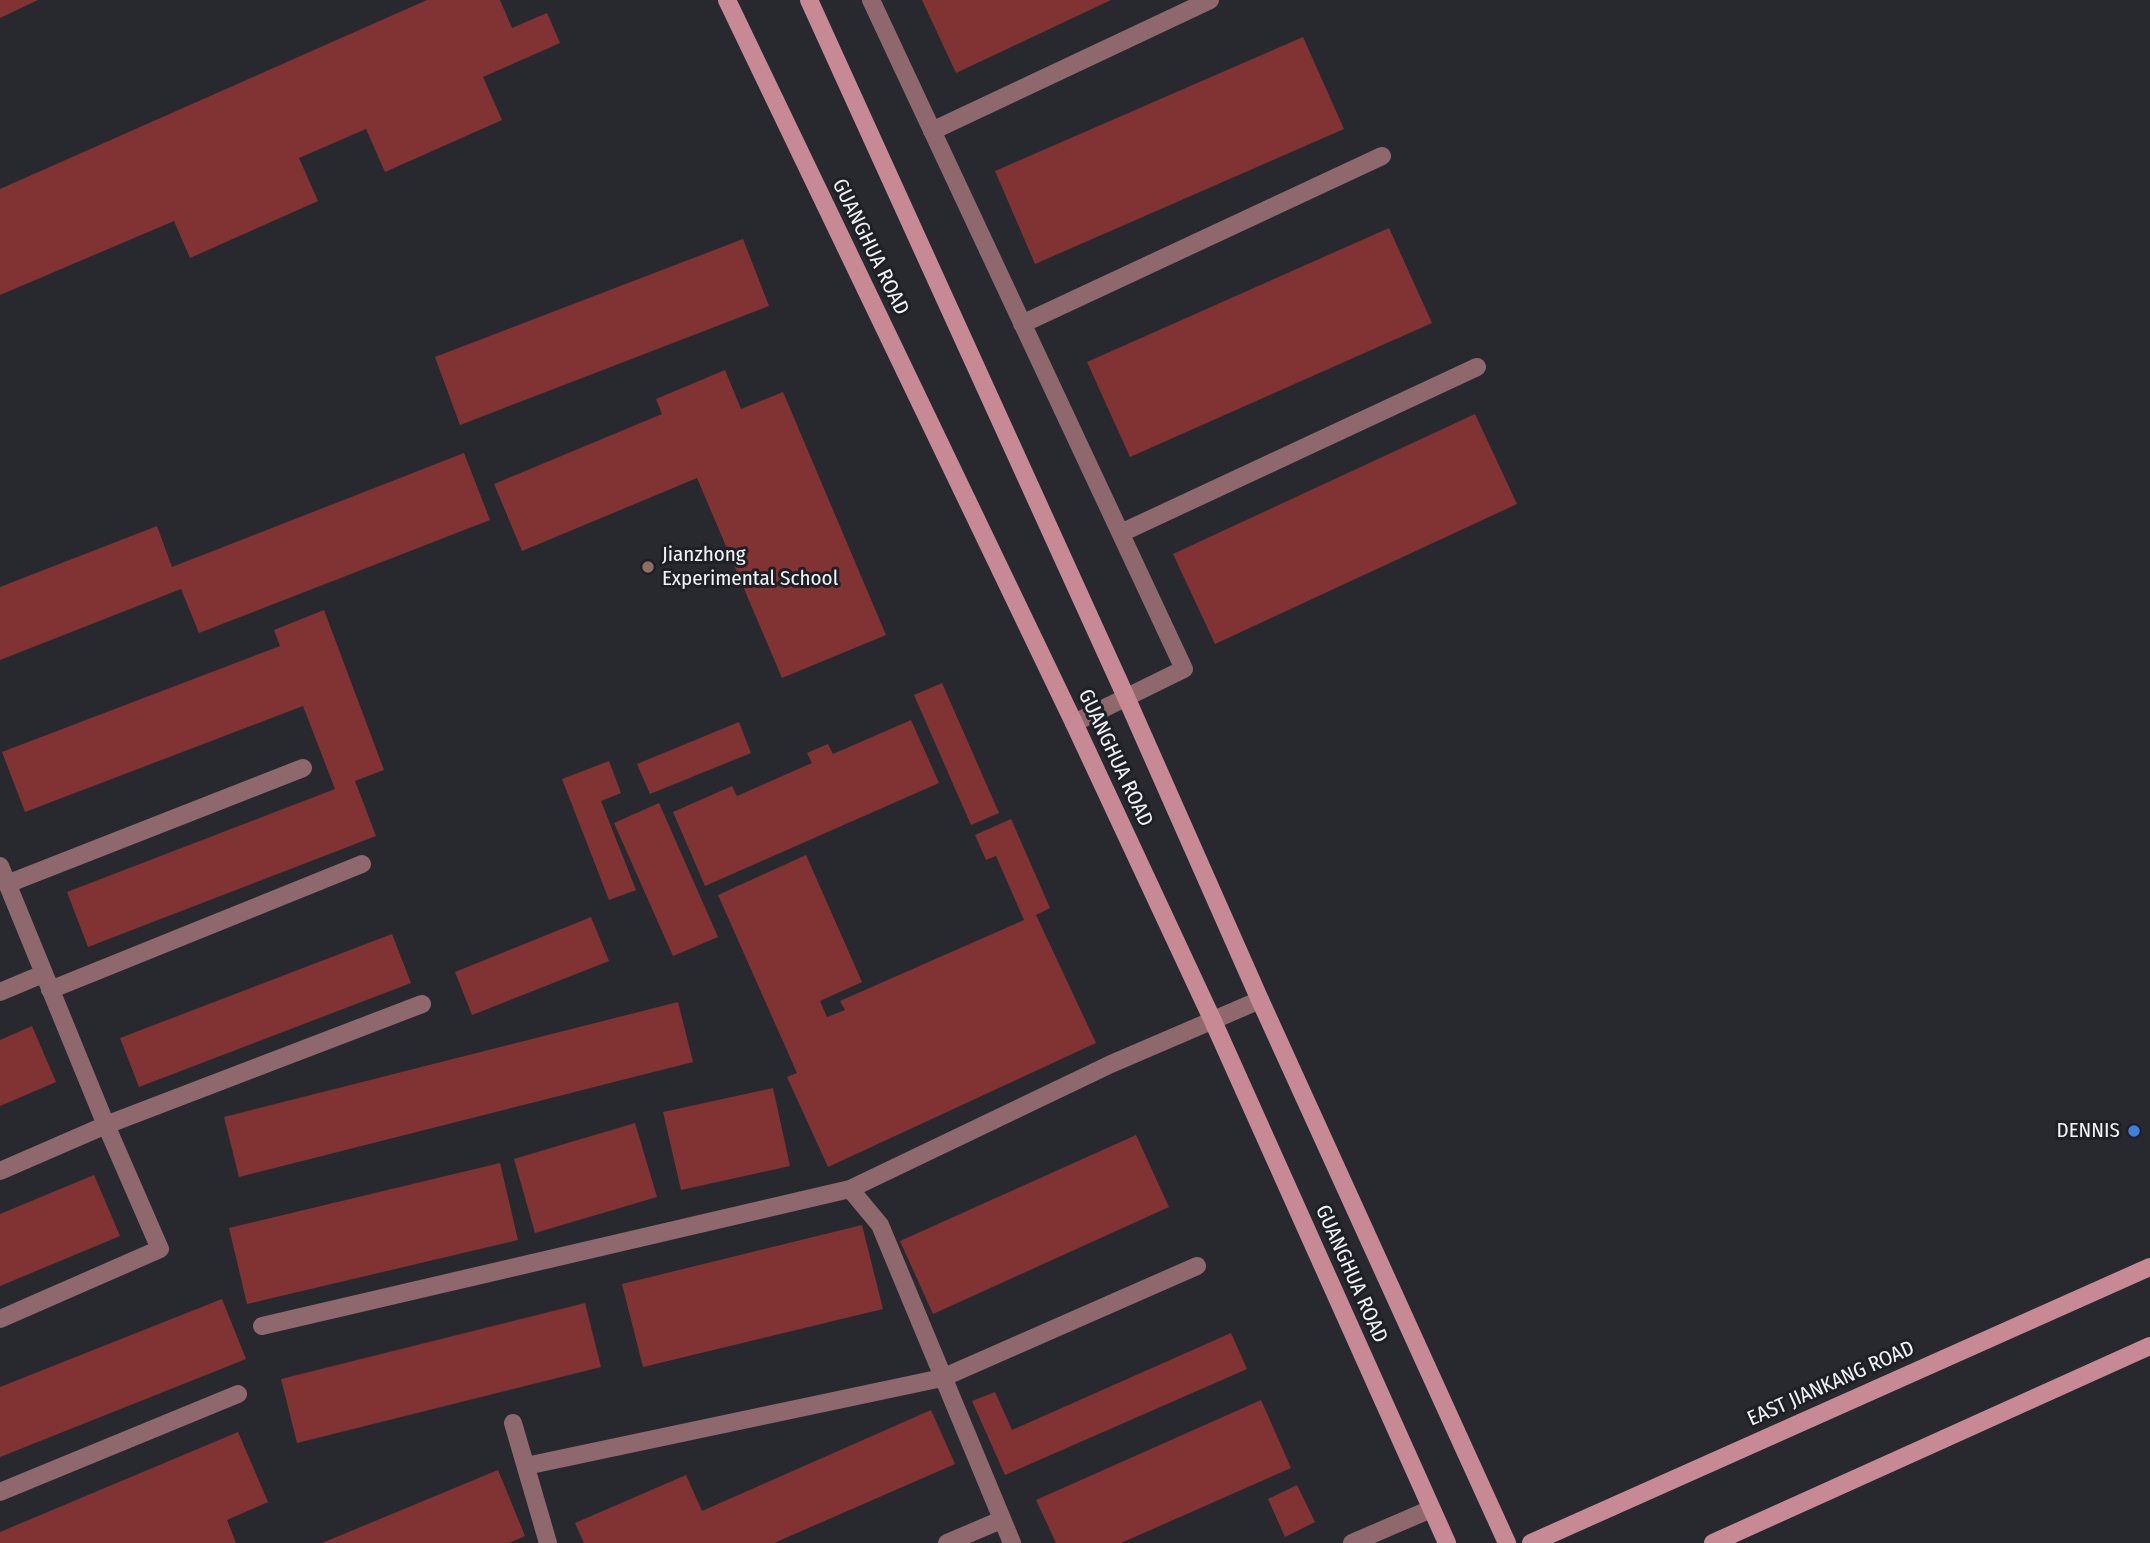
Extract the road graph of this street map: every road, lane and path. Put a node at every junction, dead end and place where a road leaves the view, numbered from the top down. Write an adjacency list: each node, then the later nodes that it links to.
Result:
1 (727, 0): 11 (main road, GUANGHUA ROAD)
2 (809, 0): 10 (main road, GUANGHUA ROAD)
3 (871, 0): 5 (lane)
4 (1210, 0): 5 (lane)
5 (932, 131): 7 (lane)
6 (1382, 156): 7 (lane)
7 (1022, 324): 9 (lane)
8 (1478, 367): 9 (lane)
9 (1121, 533): 10 (lane)
10 (1126, 697): 11 (lane); 18 (main road, GUANGHUA ROAD)
11 (1074, 723): 20 (main road, GUANGHUA ROAD)
12 (303, 768): 15 (lane)
13 (362, 864): 16 (lane)
14 (0, 866): 15 (lane)
15 (7, 884): 16 (lane)
16 (47, 982): 17 (lane); 21 (lane)
17 (0, 992)
18 (1260, 1000): 20 (lane); 41 (main road, GUANGHUA ROAD)
19 (422, 1004): 21 (lane)
20 (1213, 1021): 23 (lane); 34 (main road, GUANGHUA ROAD)
21 (106, 1125): 22 (lane); 26 (lane)
22 (0, 1171)
23 (850, 1189): 27 (lane); 29 (lane)
24 (1197, 1266): 29 (lane)
25 (2150, 1267): 42 (main road, EAST JIANKANG ROAD)
26 (0, 1319)
27 (262, 1326)
28 (2150, 1346): 43 (main road)
29 (942, 1378): 32 (lane); 35 (lane)
30 (238, 1394): 33 (lane)
31 (513, 1423): 32 (lane)
32 (526, 1466): 36 (lane)
33 (0, 1492)
34 (1431, 1508): 39 (lane); 40 (main road, GUANGHUA ROAD)
35 (1001, 1520): 37 (lane); 38 (lane)
36 (548, 1543)
37 (947, 1543)
38 (1012, 1543)
39 (1352, 1543)
40 (1447, 1543)
41 (1507, 1543)
42 (1531, 1543)
43 (1713, 1543)

